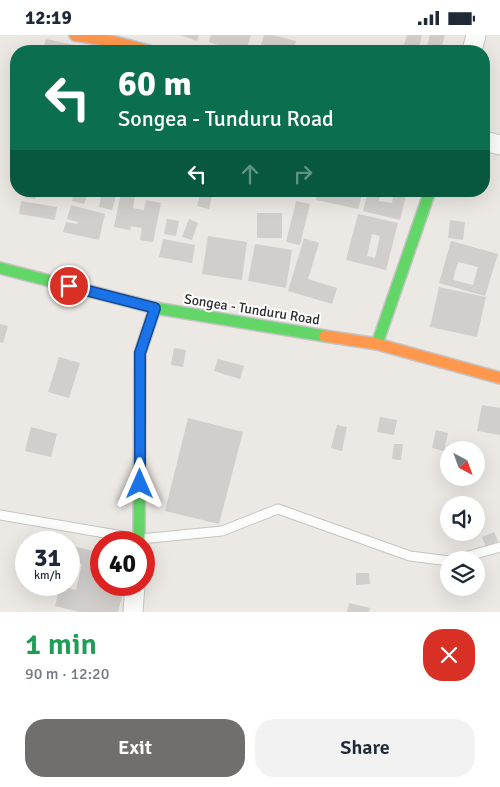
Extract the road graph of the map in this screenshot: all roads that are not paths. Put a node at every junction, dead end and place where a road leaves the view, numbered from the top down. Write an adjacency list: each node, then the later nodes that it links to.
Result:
1 (76, 35): 2 (main road)
2 (126, 45)
3 (428, 197): 6 (main road)
4 (0, 268): 5 (main road, Songea - Tunduru Road)
5 (155, 308): 6 (main road, Songea - Tunduru Road); 9 (main road)
6 (377, 344): 7 (main road, Songea - Tunduru Road)
7 (500, 378)
8 (0, 515): 10 (lane)
9 (139, 531)
10 (90, 532)
11 (155, 539): 14 (lane)
12 (500, 547): 13 (lane)
13 (485, 551)
14 (440, 560)
15 (134, 596): 16 (street)
16 (132, 612)

